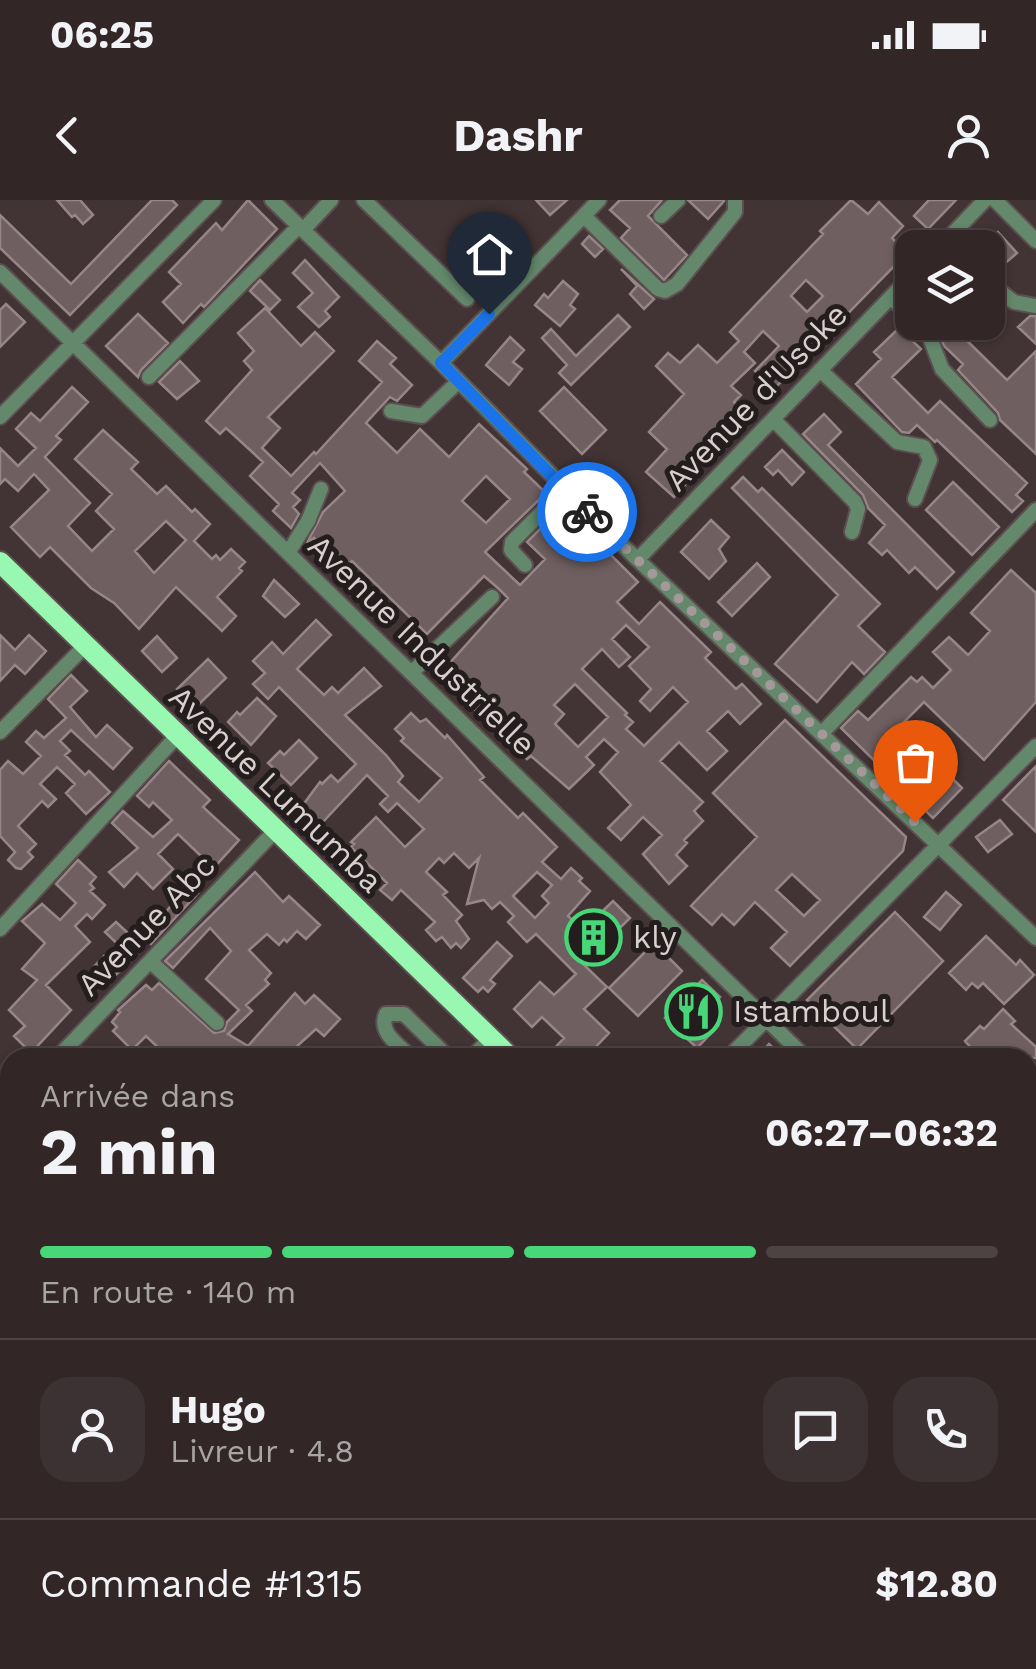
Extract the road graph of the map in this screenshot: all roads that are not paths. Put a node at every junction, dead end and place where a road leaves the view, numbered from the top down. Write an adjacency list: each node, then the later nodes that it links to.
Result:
1 (214, 200): 23 (street)
2 (272, 200): 12 (street)
3 (331, 200): 12 (street)
4 (364, 200): 19 (street)
5 (599, 200): 10 (street)
6 (678, 200): 11 (street)
7 (735, 200): 10 (street)
8 (985, 200): 13 (street)
9 (994, 200): 14 (street)
10 (584, 216): 24 (street)
11 (661, 216)
12 (301, 228): 24 (street); 26 (street)
13 (959, 230)
14 (1036, 240)
15 (0, 272): 23 (street, Avenue Industrielle)
16 (895, 293): 18 (street, Avenue d'Usoke)
17 (1005, 295): 21 (street)
18 (891, 297): 20 (street); 25 (street, Avenue d'Usoke)
19 (468, 299)
20 (895, 301)
21 (1036, 306)
22 (931, 340): 31 (street)
23 (73, 343): 29 (street); 37 (street, Avenue Industrielle)
24 (441, 363): 27 (street)
25 (820, 370): 30 (street, Avenue d'Usoke); 34 (street)
26 (150, 378)
27 (459, 381): 28 (street); 32 (street)
28 (391, 411)
29 (0, 417)
30 (773, 419): 36 (street); 38 (street, Avenue d'Usoke)
31 (990, 420)
32 (564, 488): 38 (street); 40 (street)
33 (320, 489): 37 (street)
34 (916, 499)
35 (1036, 510): 45 (street)
36 (852, 532)
37 (288, 553): 43 (street, Avenue Industrielle)
38 (638, 558): 45 (street)
39 (0, 562): 42 (highway, Avenue Lumumba)
40 (525, 565)
41 (492, 596): 43 (street)
42 (85, 646): 44 (street); 46 (highway, Avenue Lumumba)
43 (411, 673): 53 (street, Avenue Industrielle)
44 (0, 732)
45 (822, 733): 49 (street)
46 (178, 736): 48 (highway, Avenue Lumumba); 50 (street)
47 (1036, 746): 49 (street)
48 (276, 831): 52 (street, Avenue Abc); 55 (highway, Avenue Lumumba)
49 (938, 844): 51 (street); 53 (street)
50 (0, 928)
51 (1036, 938)
52 (150, 961): 54 (street); 56 (street, Avenue Abc)
53 (765, 1018): 61 (street); 62 (street, Avenue Industrielle)
54 (217, 1023)
55 (491, 1038): 59 (street); 60 (highway, Avenue Lumumba)
56 (67, 1048)
57 (402, 1048): 58 (street)
58 (438, 1048)
59 (481, 1048)
60 (502, 1048)
61 (737, 1048)
62 (796, 1048)

